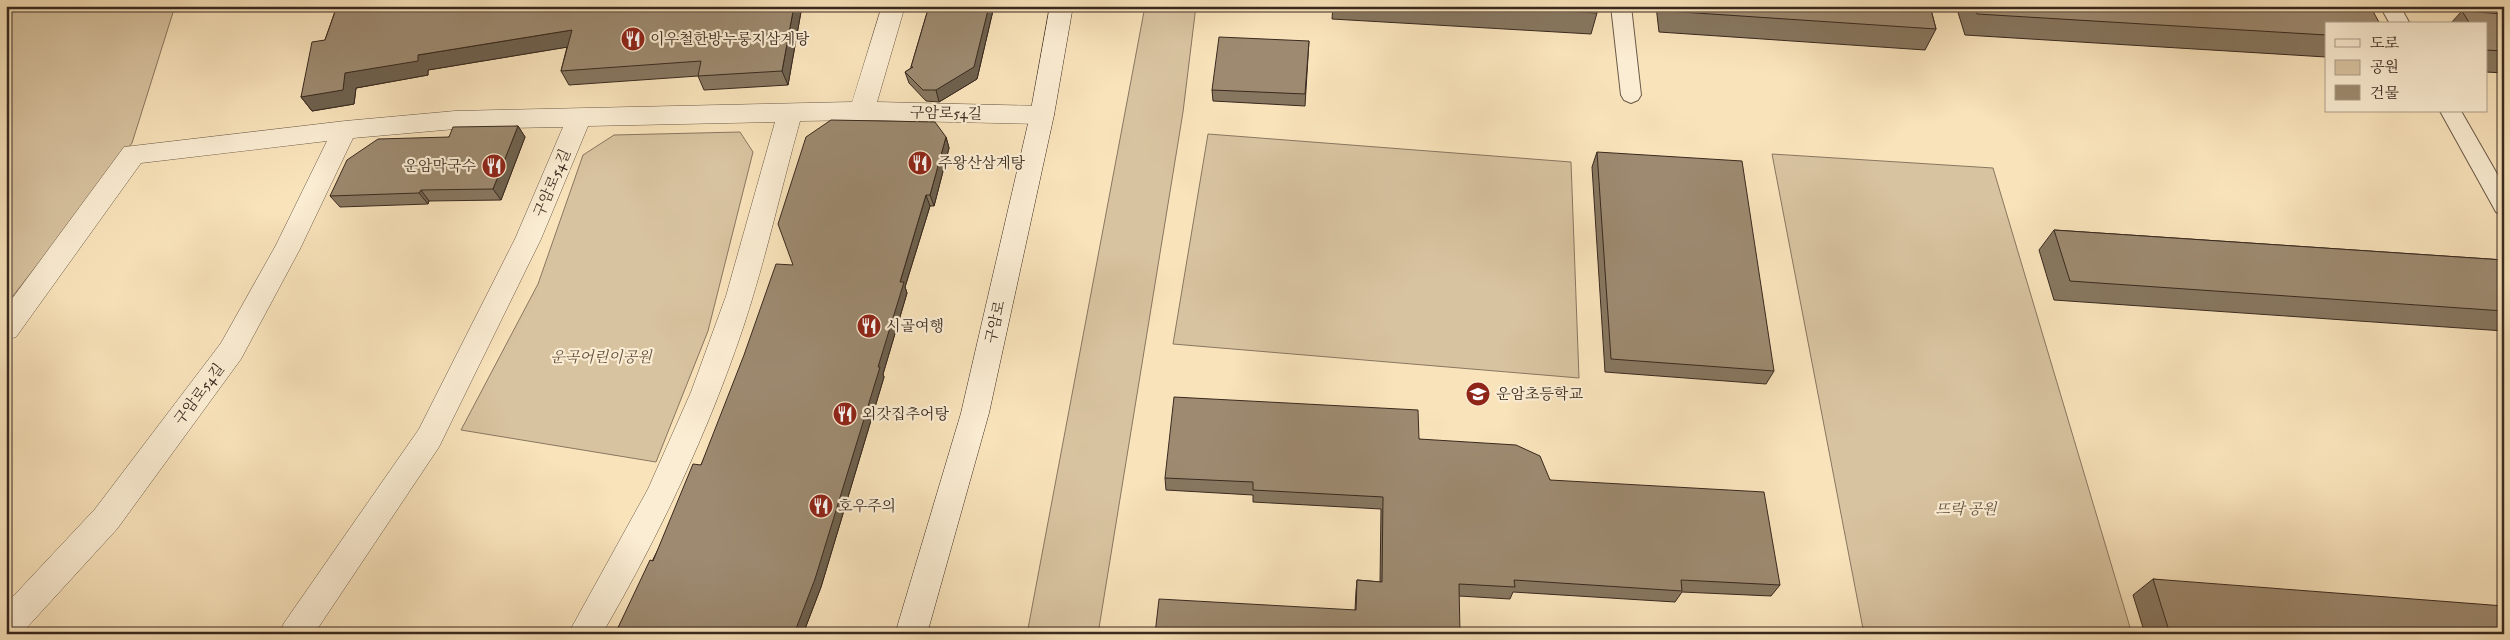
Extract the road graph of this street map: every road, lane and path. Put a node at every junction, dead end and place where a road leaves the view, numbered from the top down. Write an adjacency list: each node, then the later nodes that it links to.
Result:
1 (894, 6): 7 (street)
2 (1062, 6): 10 (street, 구암로)
3 (1621, 6): 6 (lane)
4 (2390, 6): 5 (lane)
5 (2399, 22)
6 (1631, 95)
7 (862, 111): 9 (street, 구암로54길); 10 (street, 구암로54길)
8 (2451, 112): 13 (lane)
9 (790, 113): 11 (street, 구암로54길); 17 (street)
10 (1042, 115): 18 (street, 구암로)
11 (580, 119): 12 (street, 구암로54길); 16 (street, 구암로54길)
12 (345, 130): 14 (street, 구암로54길); 15 (street, 구암로54길)
13 (2504, 206)
14 (6, 329)
15 (6, 627)
16 (295, 634)
17 (584, 634)
18 (911, 634)

